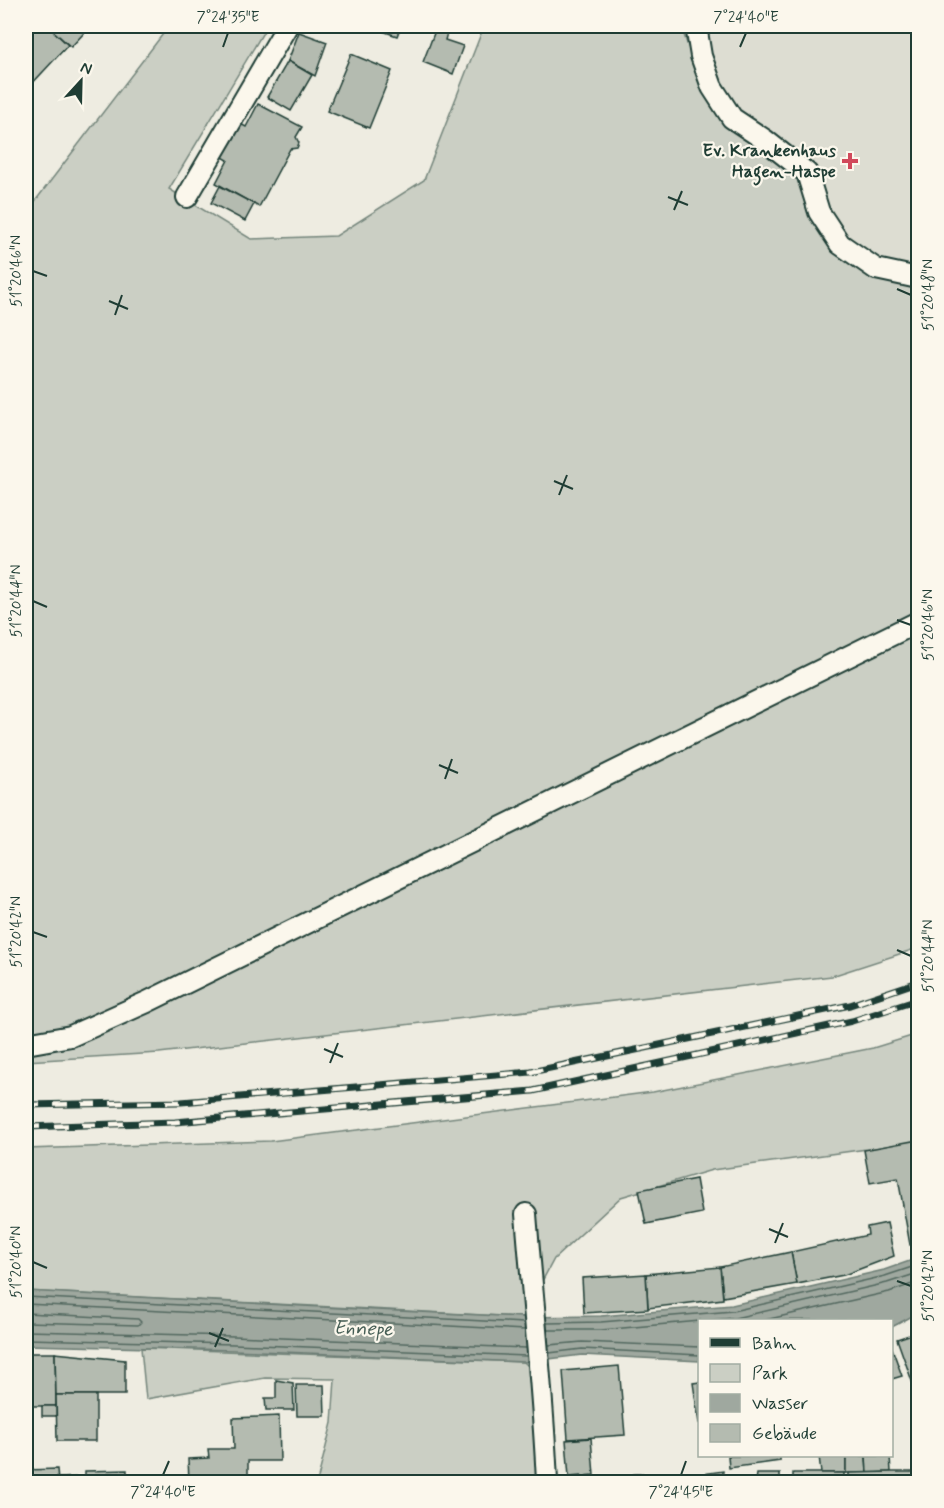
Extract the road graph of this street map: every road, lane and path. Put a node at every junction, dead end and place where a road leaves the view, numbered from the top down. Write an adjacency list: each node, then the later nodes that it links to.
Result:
1 (287, 26): 3 (lane)
2 (696, 26): 4 (lane)
3 (188, 197)
4 (918, 278)
5 (918, 622): 6 (lane)
6 (26, 1044)
7 (526, 1214): 8 (lane)
8 (547, 1482)

